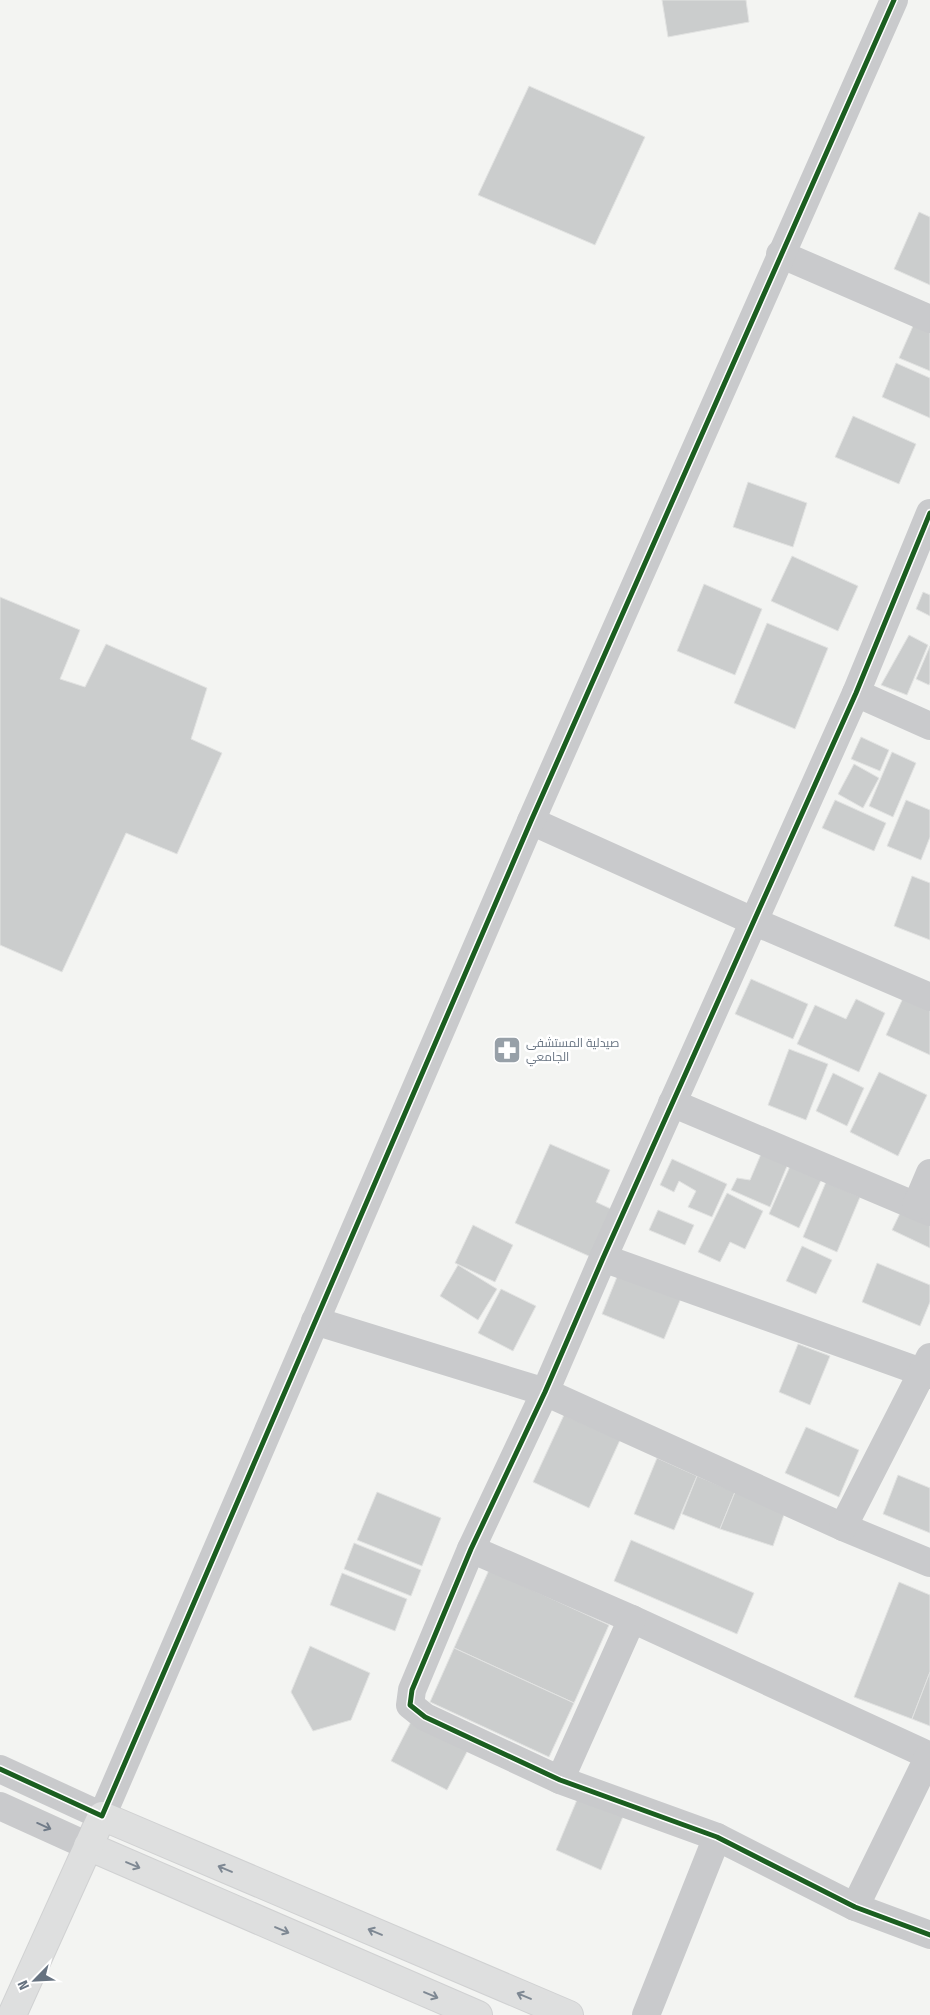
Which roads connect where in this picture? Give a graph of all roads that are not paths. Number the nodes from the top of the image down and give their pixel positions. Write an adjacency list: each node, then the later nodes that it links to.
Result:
1 (894, 0): 2 (street)
2 (780, 254): 3 (street); 7 (street)
3 (930, 319)
4 (930, 514): 5 (street)
5 (856, 693): 6 (street); 8 (street)
6 (930, 726)
7 (531, 821): 8 (street); 14 (street)
8 (753, 921): 9 (street); 10 (street)
9 (930, 997)
10 (672, 1103): 12 (street); 13 (street)
11 (930, 1173): 12 (street)
12 (923, 1209)
13 (603, 1258): 15 (street); 16 (street)
14 (315, 1321): 16 (street); 25 (street)
15 (928, 1368): 17 (street)
16 (545, 1392): 17 (street); 18 (street)
17 (843, 1527): 19 (street)
18 (471, 1549): 20 (street); 23 (street)
19 (930, 1563)
20 (632, 1619): 21 (street); 23 (street)
21 (930, 1756): 28 (street)
22 (0, 1769): 25 (street)
23 (560, 1780): 26 (street)
24 (0, 1806): 27 (street, one-way to 27)
25 (102, 1816): 27 (main road); 32 (main road, one-way to 25)
26 (717, 1836): 28 (street); 33 (street)
27 (88, 1846): 30 (main road); 31 (main road, one-way to 31)
28 (855, 1907): 29 (street)
29 (930, 1935)
30 (12, 2015)
31 (478, 2015)
32 (569, 2015)
33 (646, 2015)

